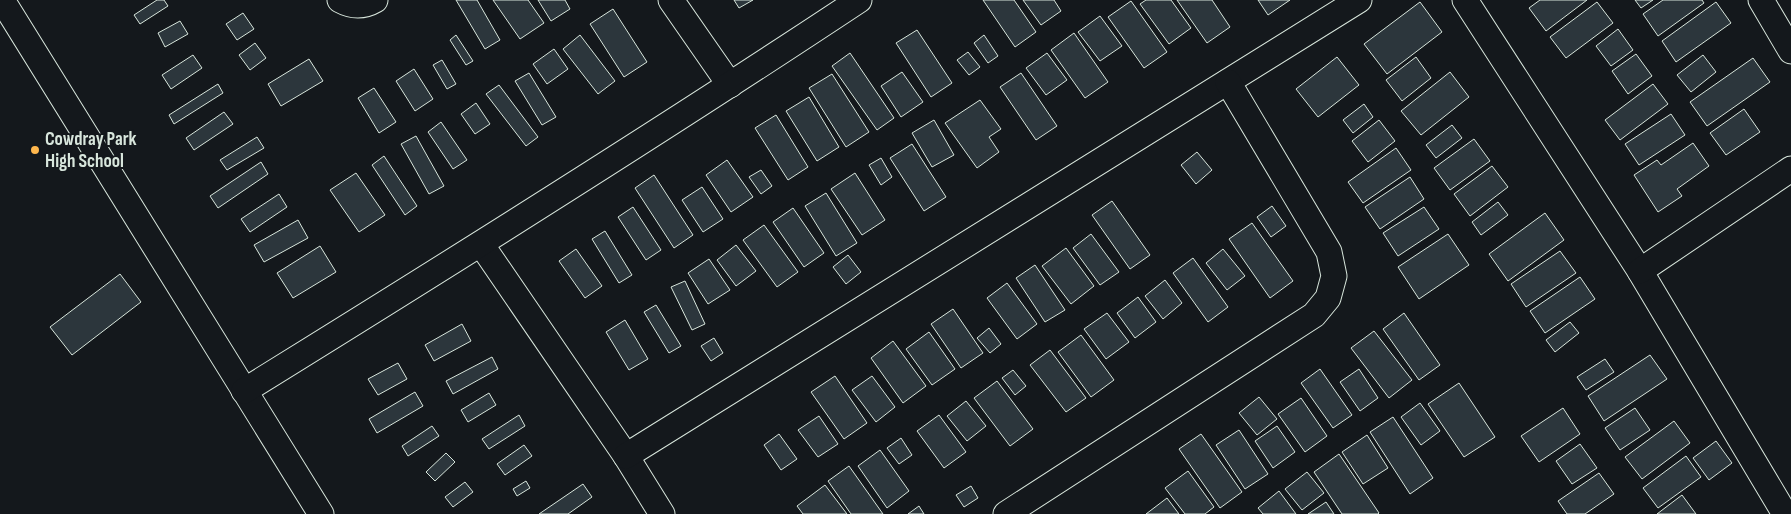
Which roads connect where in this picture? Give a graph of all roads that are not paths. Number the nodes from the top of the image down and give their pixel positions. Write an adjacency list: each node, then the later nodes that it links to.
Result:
1 (2, 0): 15 (street)
2 (340, 0): 3 (street)
3 (374, 0)
4 (671, 0): 11 (street)
5 (859, 0): 11 (street)
6 (1359, 0): 10 (street)
7 (1465, 0): 14 (street)
8 (1765, 2): 9 (street)
9 (1791, 51)
10 (1228, 82): 16 (street); 19 (street)
11 (730, 85): 13 (street)
12 (1791, 169): 14 (street)
13 (481, 244): 15 (street); 16 (street)
14 (1640, 271): 20 (street)
15 (244, 391): 17 (street)
16 (626, 456): 18 (street)
17 (321, 514)
18 (662, 514)
19 (1006, 514)
20 (1785, 514)

